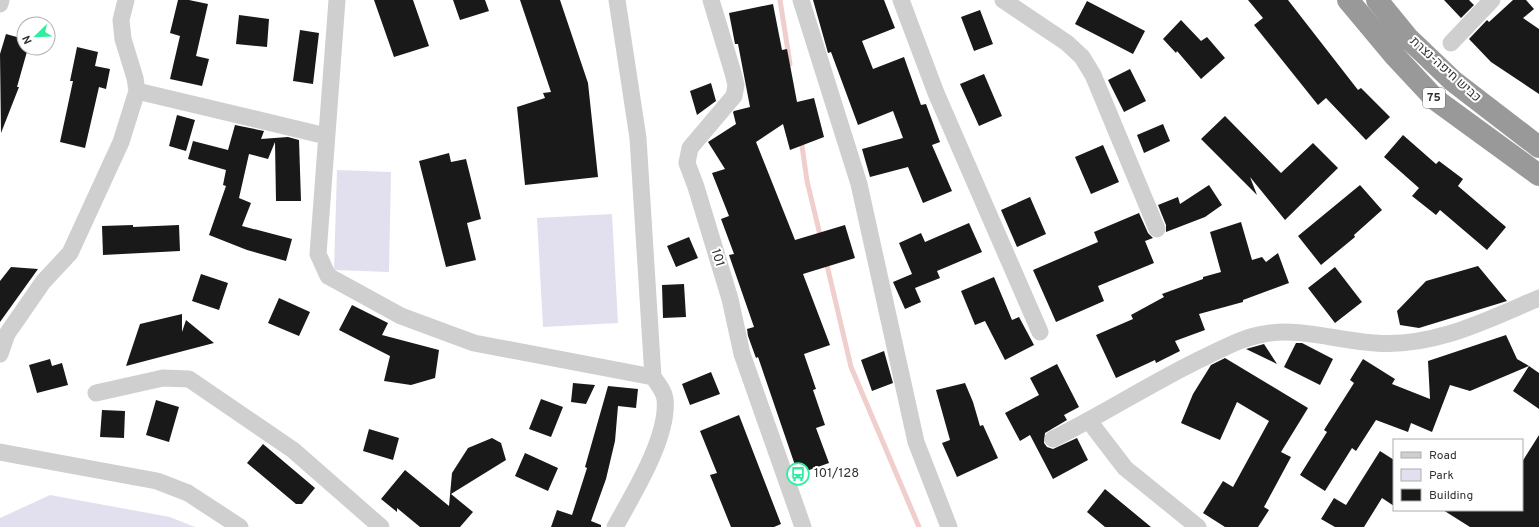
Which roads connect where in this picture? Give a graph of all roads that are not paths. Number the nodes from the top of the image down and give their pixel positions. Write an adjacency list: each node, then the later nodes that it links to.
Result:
1 (1, 0): 12 (street)
2 (126, 0): 14 (street)
3 (337, 0): 15 (street)
4 (617, 0): 22 (street)
5 (710, 0): 30 (street, 101)
6 (801, 0): 31 (street)
7 (901, 0): 20 (street)
8 (1003, 0): 18 (street)
9 (1348, 0): 17 (highway, כביש חיפה-נצרת / 75)
10 (1377, 0): 16 (highway, כביש חיפה-נצרת / 75)
11 (1492, 0): 13 (street)
12 (0, 4)
13 (1451, 43)
14 (137, 91): 15 (street); 21 (street)
15 (326, 136): 22 (street)
16 (1539, 147)
17 (1539, 175)
18 (1158, 229)
19 (1539, 298): 24 (street)
20 (1040, 332)
21 (0, 354)
22 (653, 377): 29 (street)
23 (96, 393): 28 (street)
24 (1089, 421): 25 (street); 32 (street)
25 (1053, 439)
26 (0, 452): 27 (street)
27 (240, 527)
28 (381, 527)
29 (616, 527)
30 (803, 527)
31 (949, 527)
32 (1198, 527)

